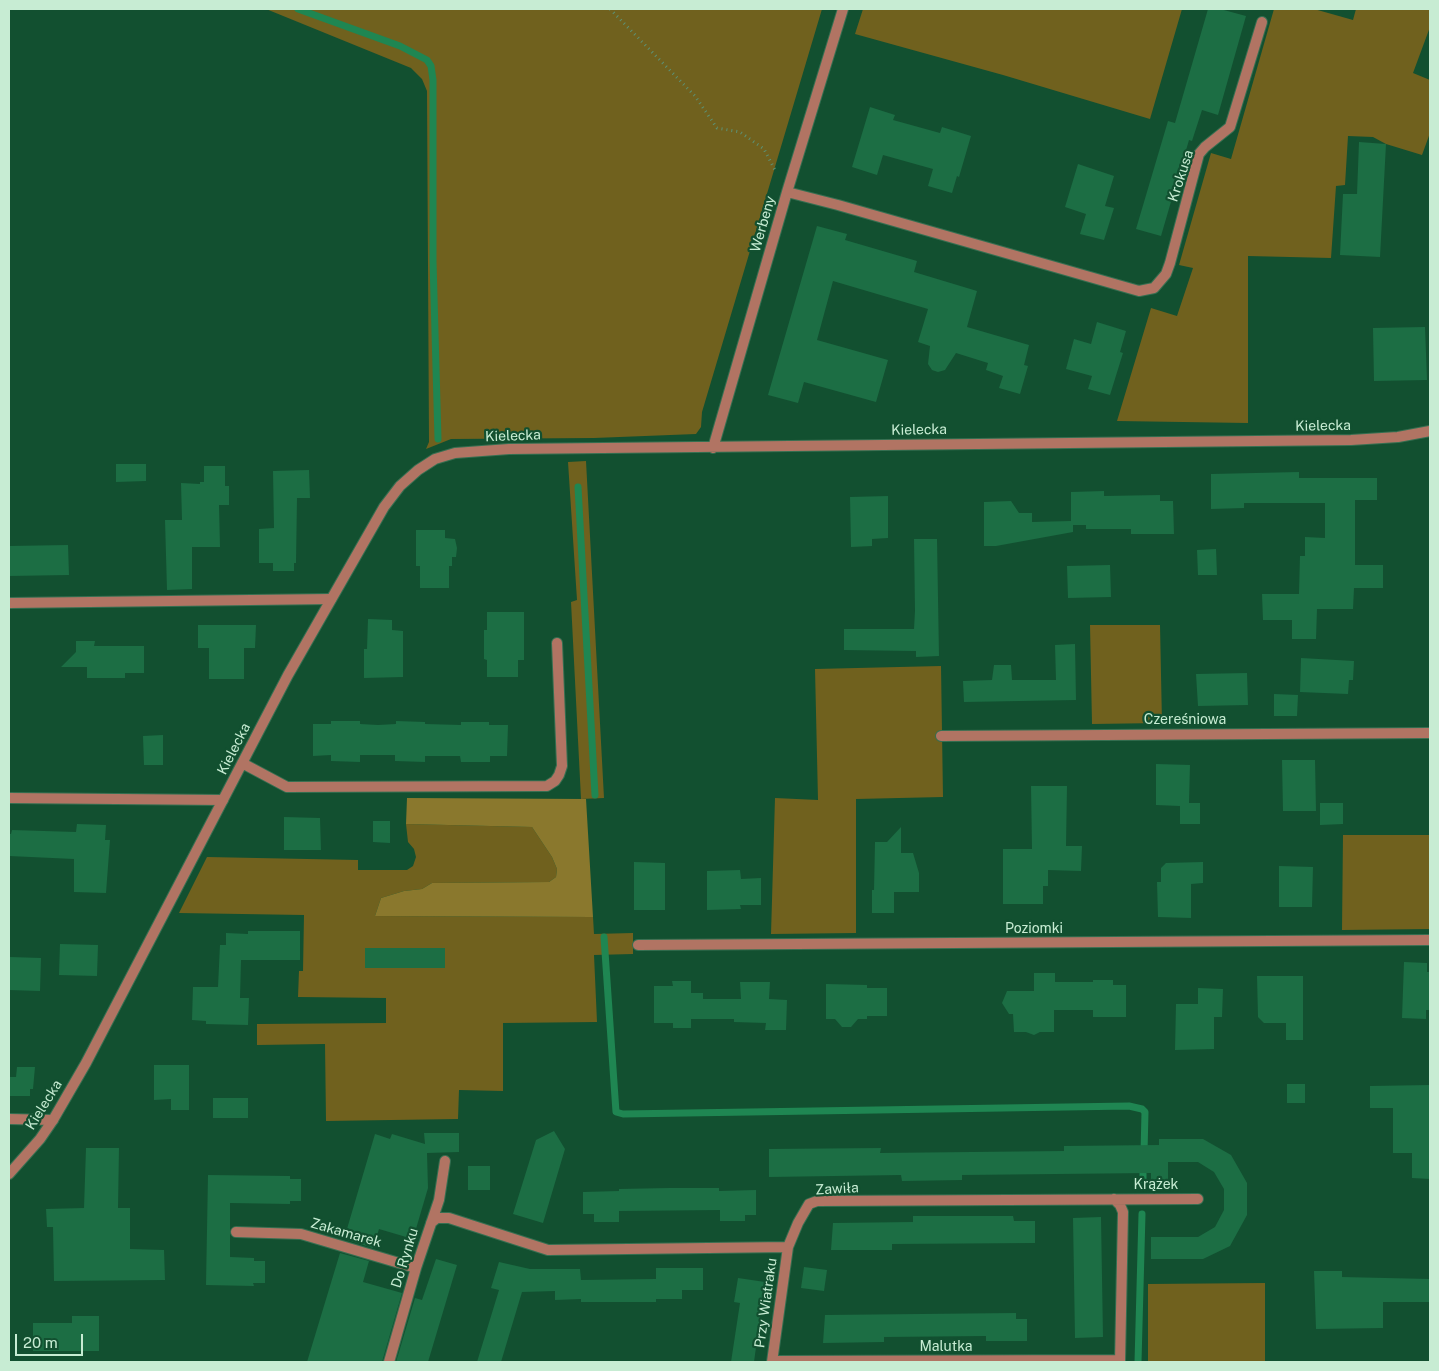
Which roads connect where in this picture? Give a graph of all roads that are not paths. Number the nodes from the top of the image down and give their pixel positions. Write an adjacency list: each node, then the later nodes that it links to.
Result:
1 (843, 9): 3 (street, Werbeny)
2 (1262, 22): 3 (street, Krokusa)
3 (787, 192): 5 (street, Werbeny)
4 (1430, 431): 5 (street, Kielecka)
5 (712, 448): 6 (street, Kielecka)
6 (331, 599): 7 (street); 11 (street, Kielecka)
7 (9, 603)
8 (557, 643): 11 (street)
9 (1430, 733): 10 (street, Czereśniowa)
10 (941, 736)
11 (242, 763): 13 (street, Kielecka)
12 (9, 798): 13 (street)
13 (223, 800): 17 (street, Kielecka)
14 (1430, 940): 15 (street, Poziomki)
15 (638, 945)
16 (9, 1119): 17 (street)
17 (53, 1120): 19 (street, Kielecka)
18 (445, 1161): 22 (street, Do Rynku)
19 (9, 1174)
20 (1114, 1199): 21 (street, Krążek); 24 (street, Zawiła); 26 (street)
21 (1198, 1199)
22 (431, 1223): 24 (street); 25 (street, Do Rynku)
23 (236, 1232): 25 (street, Zakamarek)
24 (788, 1248): 28 (street, Przy Wiatraku)
25 (416, 1268): 27 (street, Do Rynku)
26 (1120, 1361): 28 (street, Malutka)
27 (388, 1362)
28 (773, 1362)

